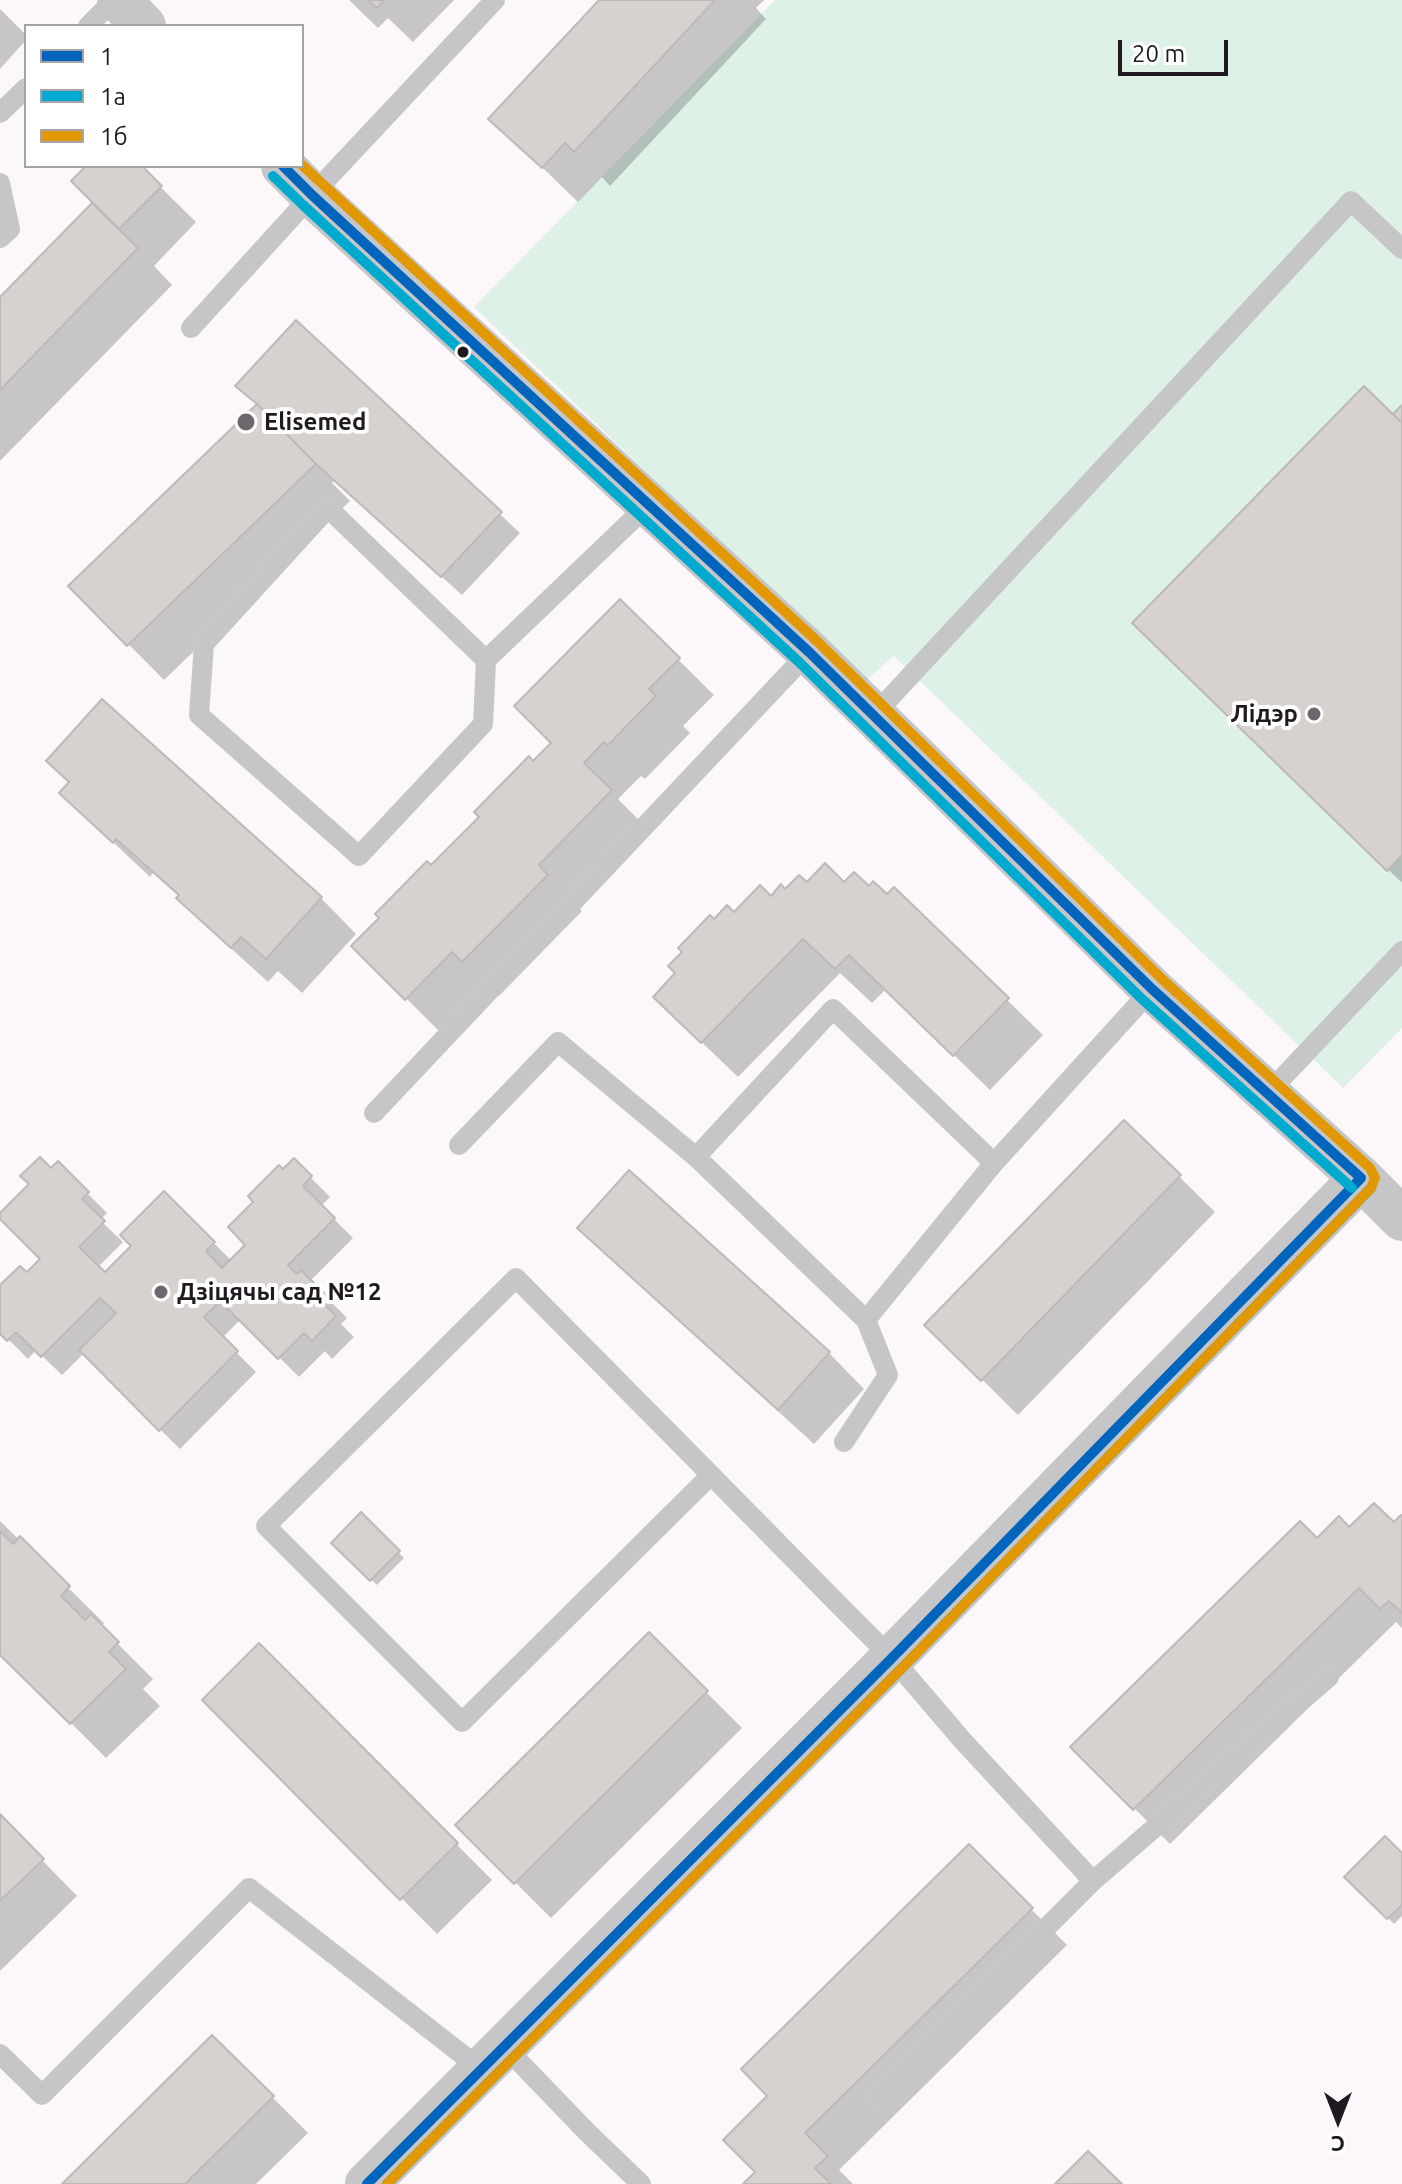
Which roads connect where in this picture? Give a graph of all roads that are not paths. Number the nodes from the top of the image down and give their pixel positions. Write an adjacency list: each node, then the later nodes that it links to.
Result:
1 (116, 0): 3 (lane); 4 (street)
2 (495, 0): 7 (lane)
3 (90, 24)
4 (142, 24)
5 (24, 90): 6 (lane)
6 (0, 113)
7 (298, 180): 11 (lane); 12 (street)
8 (0, 183): 9 (lane)
9 (0, 238)
10 (1402, 249): 15 (lane)
11 (191, 328)
12 (649, 504): 13 (street); 14 (lane)
13 (809, 652): 15 (street); 19 (lane)
14 (486, 660): 14 (lane)
15 (874, 715): 17 (street)
16 (1402, 951): 18 (lane)
17 (1152, 989): 18 (street); 22 (lane)
18 (1268, 1093): 23 (street)
19 (374, 1113)
20 (459, 1145): 21 (lane)
21 (696, 1157): 22 (lane); 25 (lane)
22 (994, 1163): 25 (lane)
23 (1361, 1178): 24 (street); 28 (street)
24 (1402, 1219)
25 (866, 1320): 26 (lane)
26 (844, 1442)
27 (711, 1475): 27 (lane); 28 (lane)
28 (892, 1658): 30 (lane); 32 (street)
29 (1329, 1677): 30 (lane)
30 (1093, 1881): 33 (lane)
31 (0, 2054): 32 (lane)
32 (493, 2058): 34 (street); 35 (lane)
33 (878, 2096)
34 (367, 2184)
35 (641, 2184)

